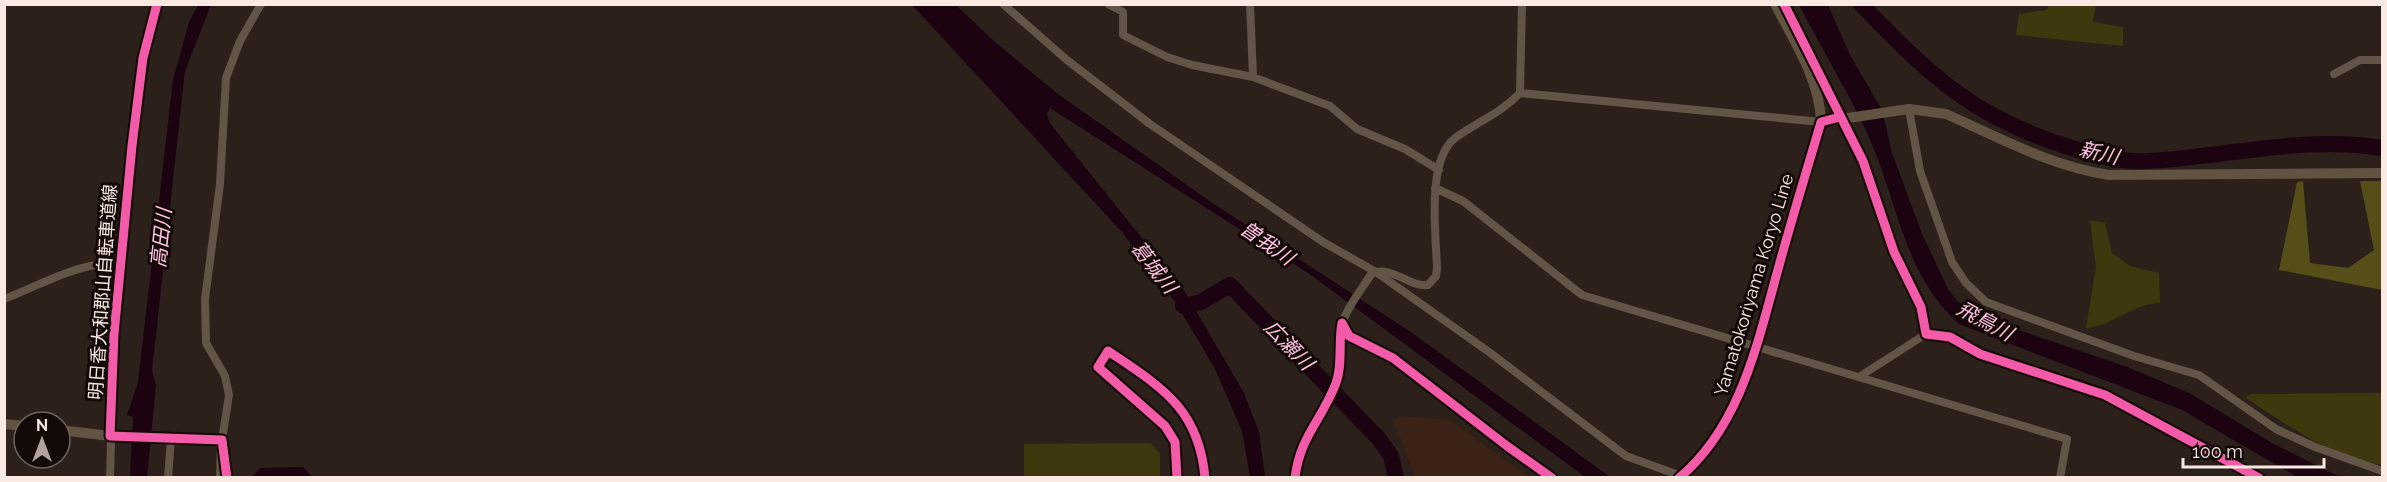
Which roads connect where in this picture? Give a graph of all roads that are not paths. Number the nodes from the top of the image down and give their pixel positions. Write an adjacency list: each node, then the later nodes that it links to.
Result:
1 (157, 4): 20 (street, 明日香大和郡山自転車道線)
2 (261, 4): 27 (street)
3 (1003, 4): 17 (street)
4 (1108, 4): 10 (street)
5 (1250, 4): 10 (street)
6 (1522, 4): 11 (street)
7 (1775, 4): 13 (street, Yamatokoriyama Koryo Line)
8 (2382, 60): 9 (street)
9 (2334, 74)
10 (1253, 77): 14 (street)
11 (1520, 93): 13 (street); 14 (street)
12 (1909, 108): 13 (street); 15 (street); 28 (street)
13 (1821, 122): 22 (street, Yamatokoriyama Koryo Line)
14 (1438, 170): 16 (street)
15 (2382, 173)
16 (1435, 188): 17 (street); 22 (street)
17 (1374, 272): 19 (street); 34 (street)
18 (4, 299): 20 (street)
19 (1342, 323): 32 (street); 33 (street)
20 (114, 334): 25 (street, 明日香大和郡山自転車道線)
21 (1926, 334): 23 (street)
22 (1756, 346): 23 (street); 34 (street, Yamatokoriyama Koryo Line)
23 (1859, 376): 35 (street)
24 (72, 431): 25 (street)
25 (113, 436): 26 (street); 29 (street, 明日香大和郡山自転車道線)
26 (167, 438): 27 (street); 30 (street)
27 (222, 440): 31 (street)
28 (2382, 471)
29 (110, 477)
30 (168, 477)
31 (221, 477)
32 (1295, 477)
33 (1552, 477)
34 (1682, 477)
35 (2060, 477)

